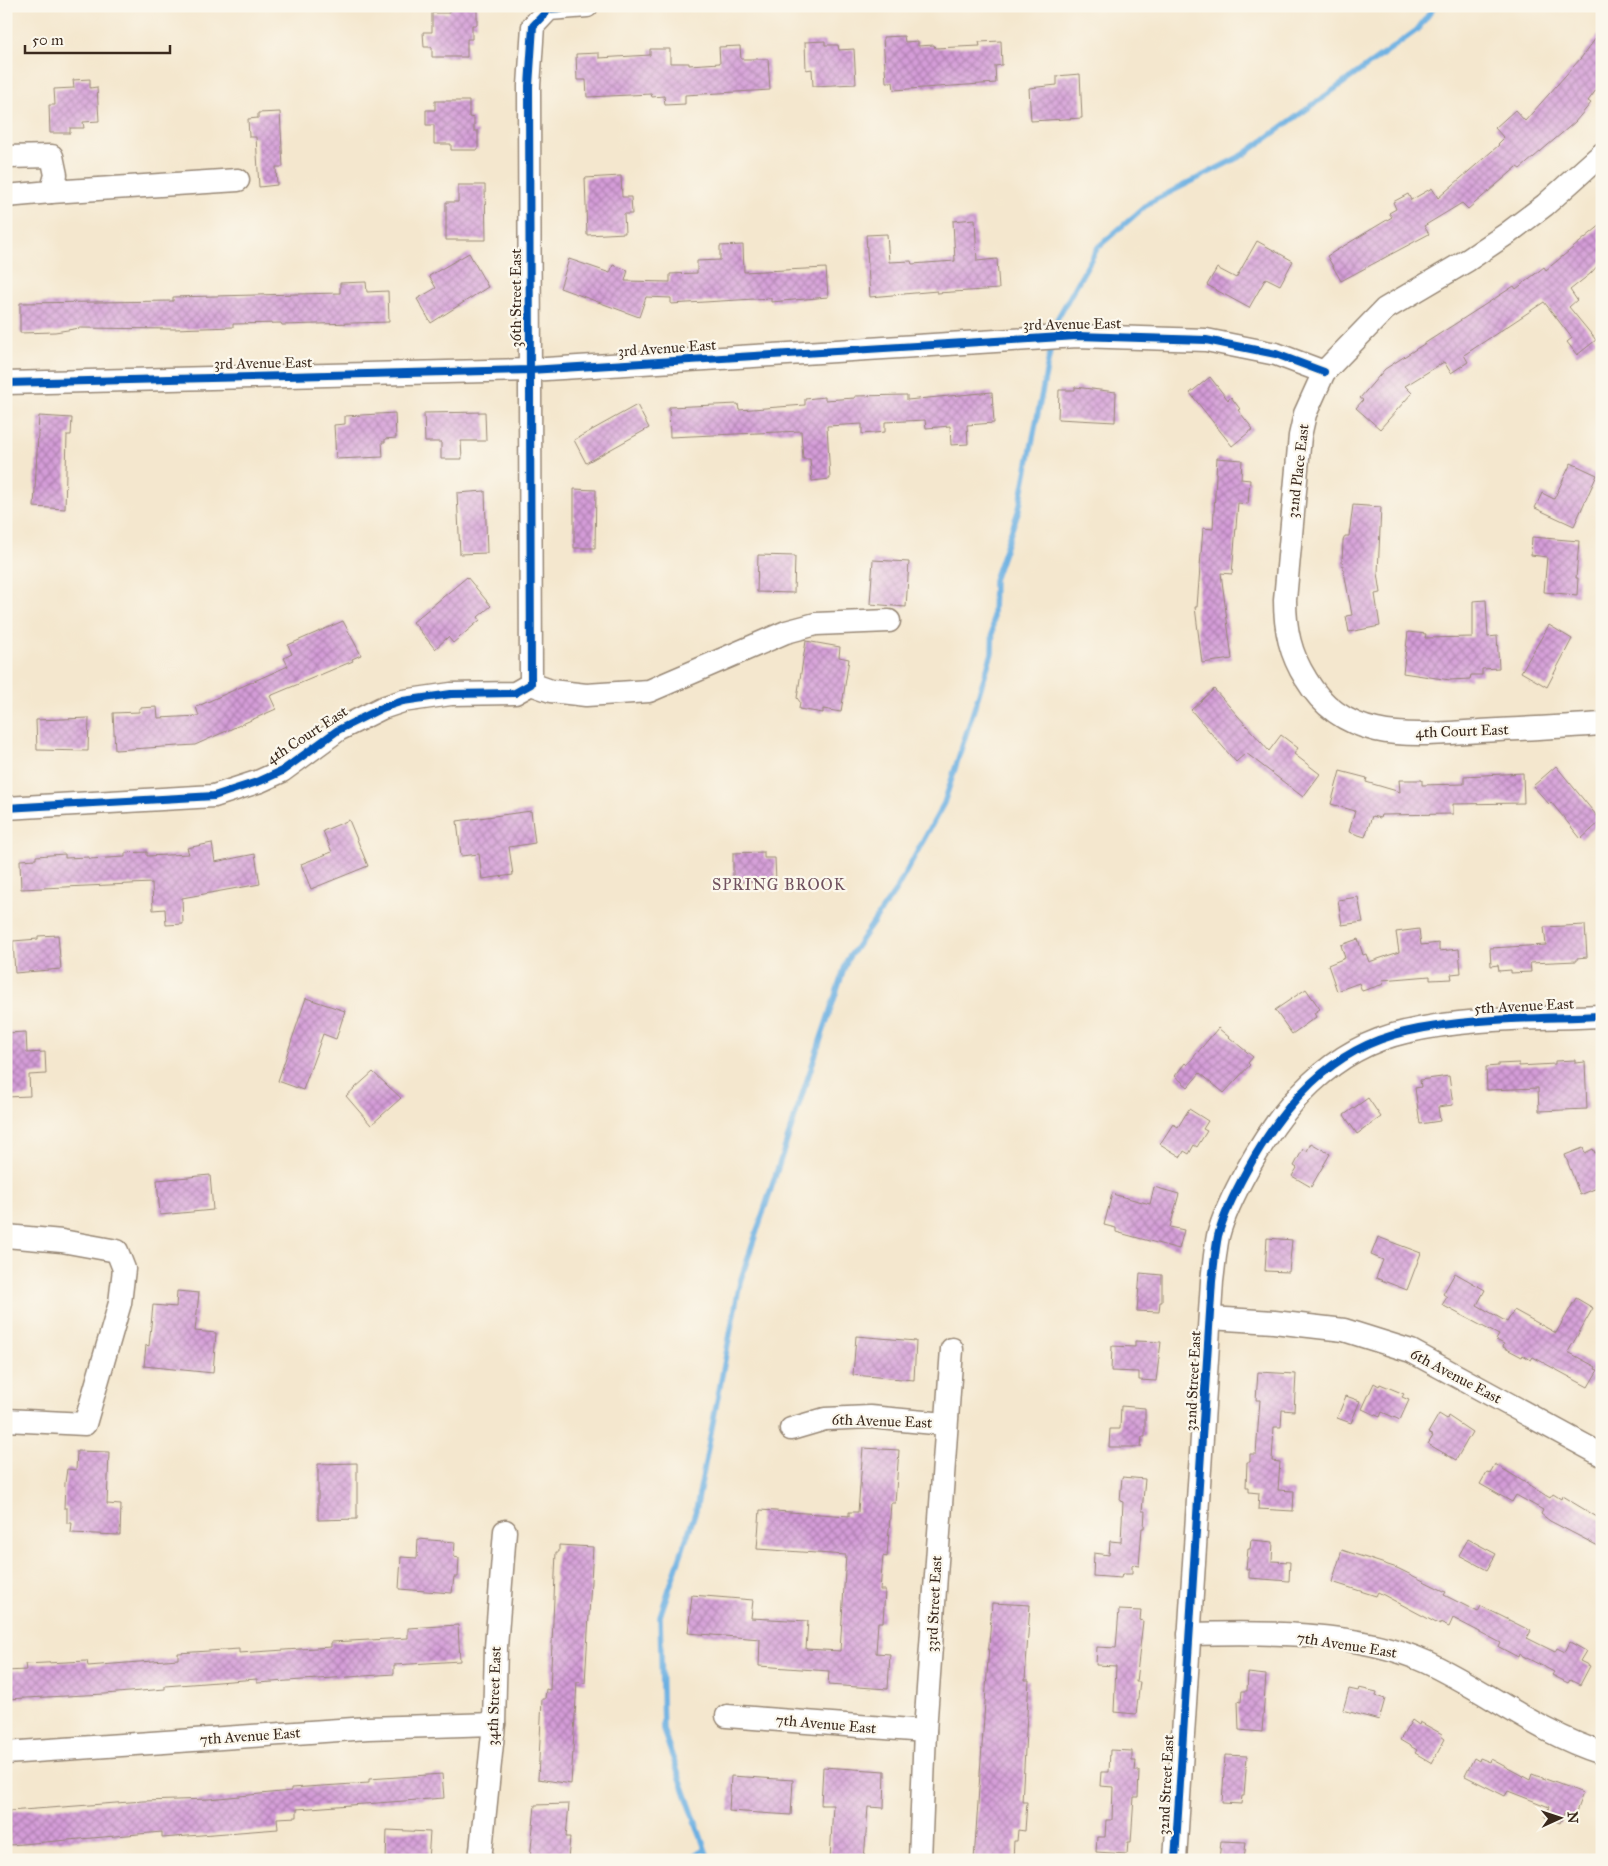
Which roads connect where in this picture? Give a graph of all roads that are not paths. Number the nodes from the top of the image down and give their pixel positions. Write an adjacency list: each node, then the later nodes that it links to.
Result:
1 (587, 6): 7 (street, 36th Street East)
2 (1602, 154): 8 (street, 32nd Place East)
3 (6, 157): 5 (street)
4 (238, 180): 5 (street)
5 (51, 192): 6 (street)
6 (6, 196)
7 (530, 370): 8 (street, 3rd Avenue East); 9 (street, 3rd Avenue East); 11 (street, 36th Street East)
8 (1324, 372): 12 (street, 32nd Place East)
9 (6, 383)
10 (889, 621): 11 (street)
11 (531, 684): 14 (street, 4th Court East)
12 (1328, 708): 13 (street, 4th Court East)
13 (1602, 724)
14 (6, 808)
15 (1602, 1016): 16 (street, 5th Avenue East)
16 (1448, 1025): 18 (street, 32nd Street East)
17 (6, 1236): 20 (street)
18 (1210, 1318): 23 (street, 6th Avenue East); 25 (street, 32nd Street East)
19 (952, 1349): 21 (street, 33rd Street East)
20 (6, 1420)
21 (945, 1424): 22 (street, 6th Avenue East); 28 (street, 33rd Street East)
22 (791, 1429)
23 (1602, 1455)
24 (505, 1531): 27 (street, 34th Street East)
25 (1189, 1634): 29 (street, 7th Avenue East); 33 (street, 32nd Street East)
26 (727, 1716): 28 (street, 7th Avenue East)
27 (494, 1724): 30 (street, 7th Avenue East); 31 (street, 34th Street East)
28 (925, 1731): 32 (street, 33rd Street East)
29 (1602, 1752)
30 (6, 1753)
31 (480, 1860)
32 (920, 1860)
33 (1175, 1860)

